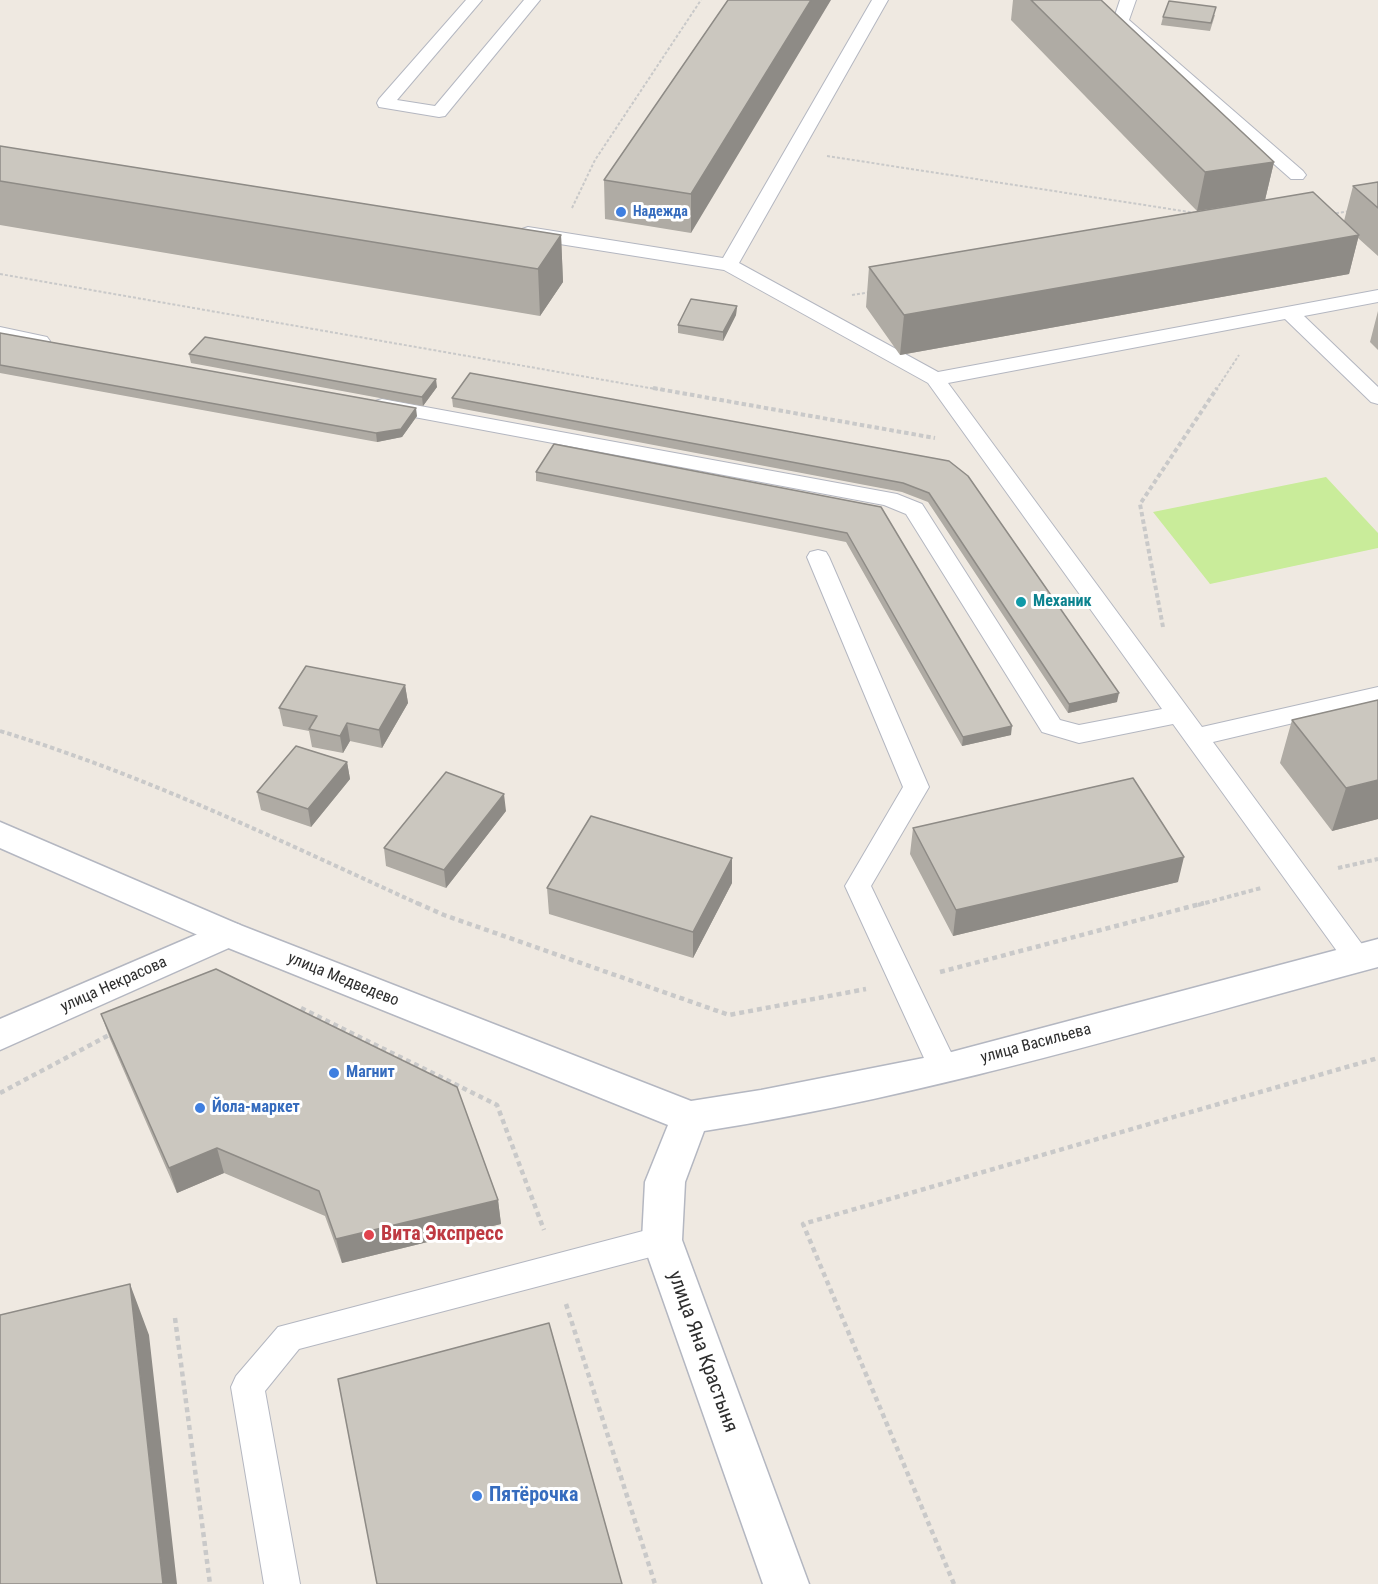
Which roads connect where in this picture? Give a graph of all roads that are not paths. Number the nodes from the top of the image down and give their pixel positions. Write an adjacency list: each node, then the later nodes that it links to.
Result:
1 (474, 0): 2 (lane)
2 (532, 0)
3 (880, 0): 7 (lane)
4 (1128, 0): 5 (lane)
5 (1297, 176)
6 (512, 230): 7 (lane)
7 (729, 265): 12 (lane)
8 (1378, 296): 9 (lane)
9 (1290, 313): 12 (lane); 13 (lane)
10 (0, 333): 11 (lane)
11 (58, 344)
12 (935, 380): 17 (lane)
13 (1378, 398)
14 (363, 401): 17 (lane)
15 (818, 557): 23 (lane)
16 (1378, 695): 18 (lane)
17 (1179, 714): 18 (lane)
18 (1196, 737): 21 (lane)
19 (0, 834): 20 (street, улица Медведево)
20 (228, 934): 22 (street, улица Некрасова); 24 (street, улица Медведево)
21 (1368, 956): 23 (street, улица Васильева)
22 (0, 1035)
23 (944, 1069): 24 (street, улица Васильева)
24 (690, 1117): 25 (street, улица Яна Крастыня)
25 (662, 1240): 26 (lane); 27 (street, улица Яна Крастыня)
26 (282, 1584)
27 (786, 1584)

